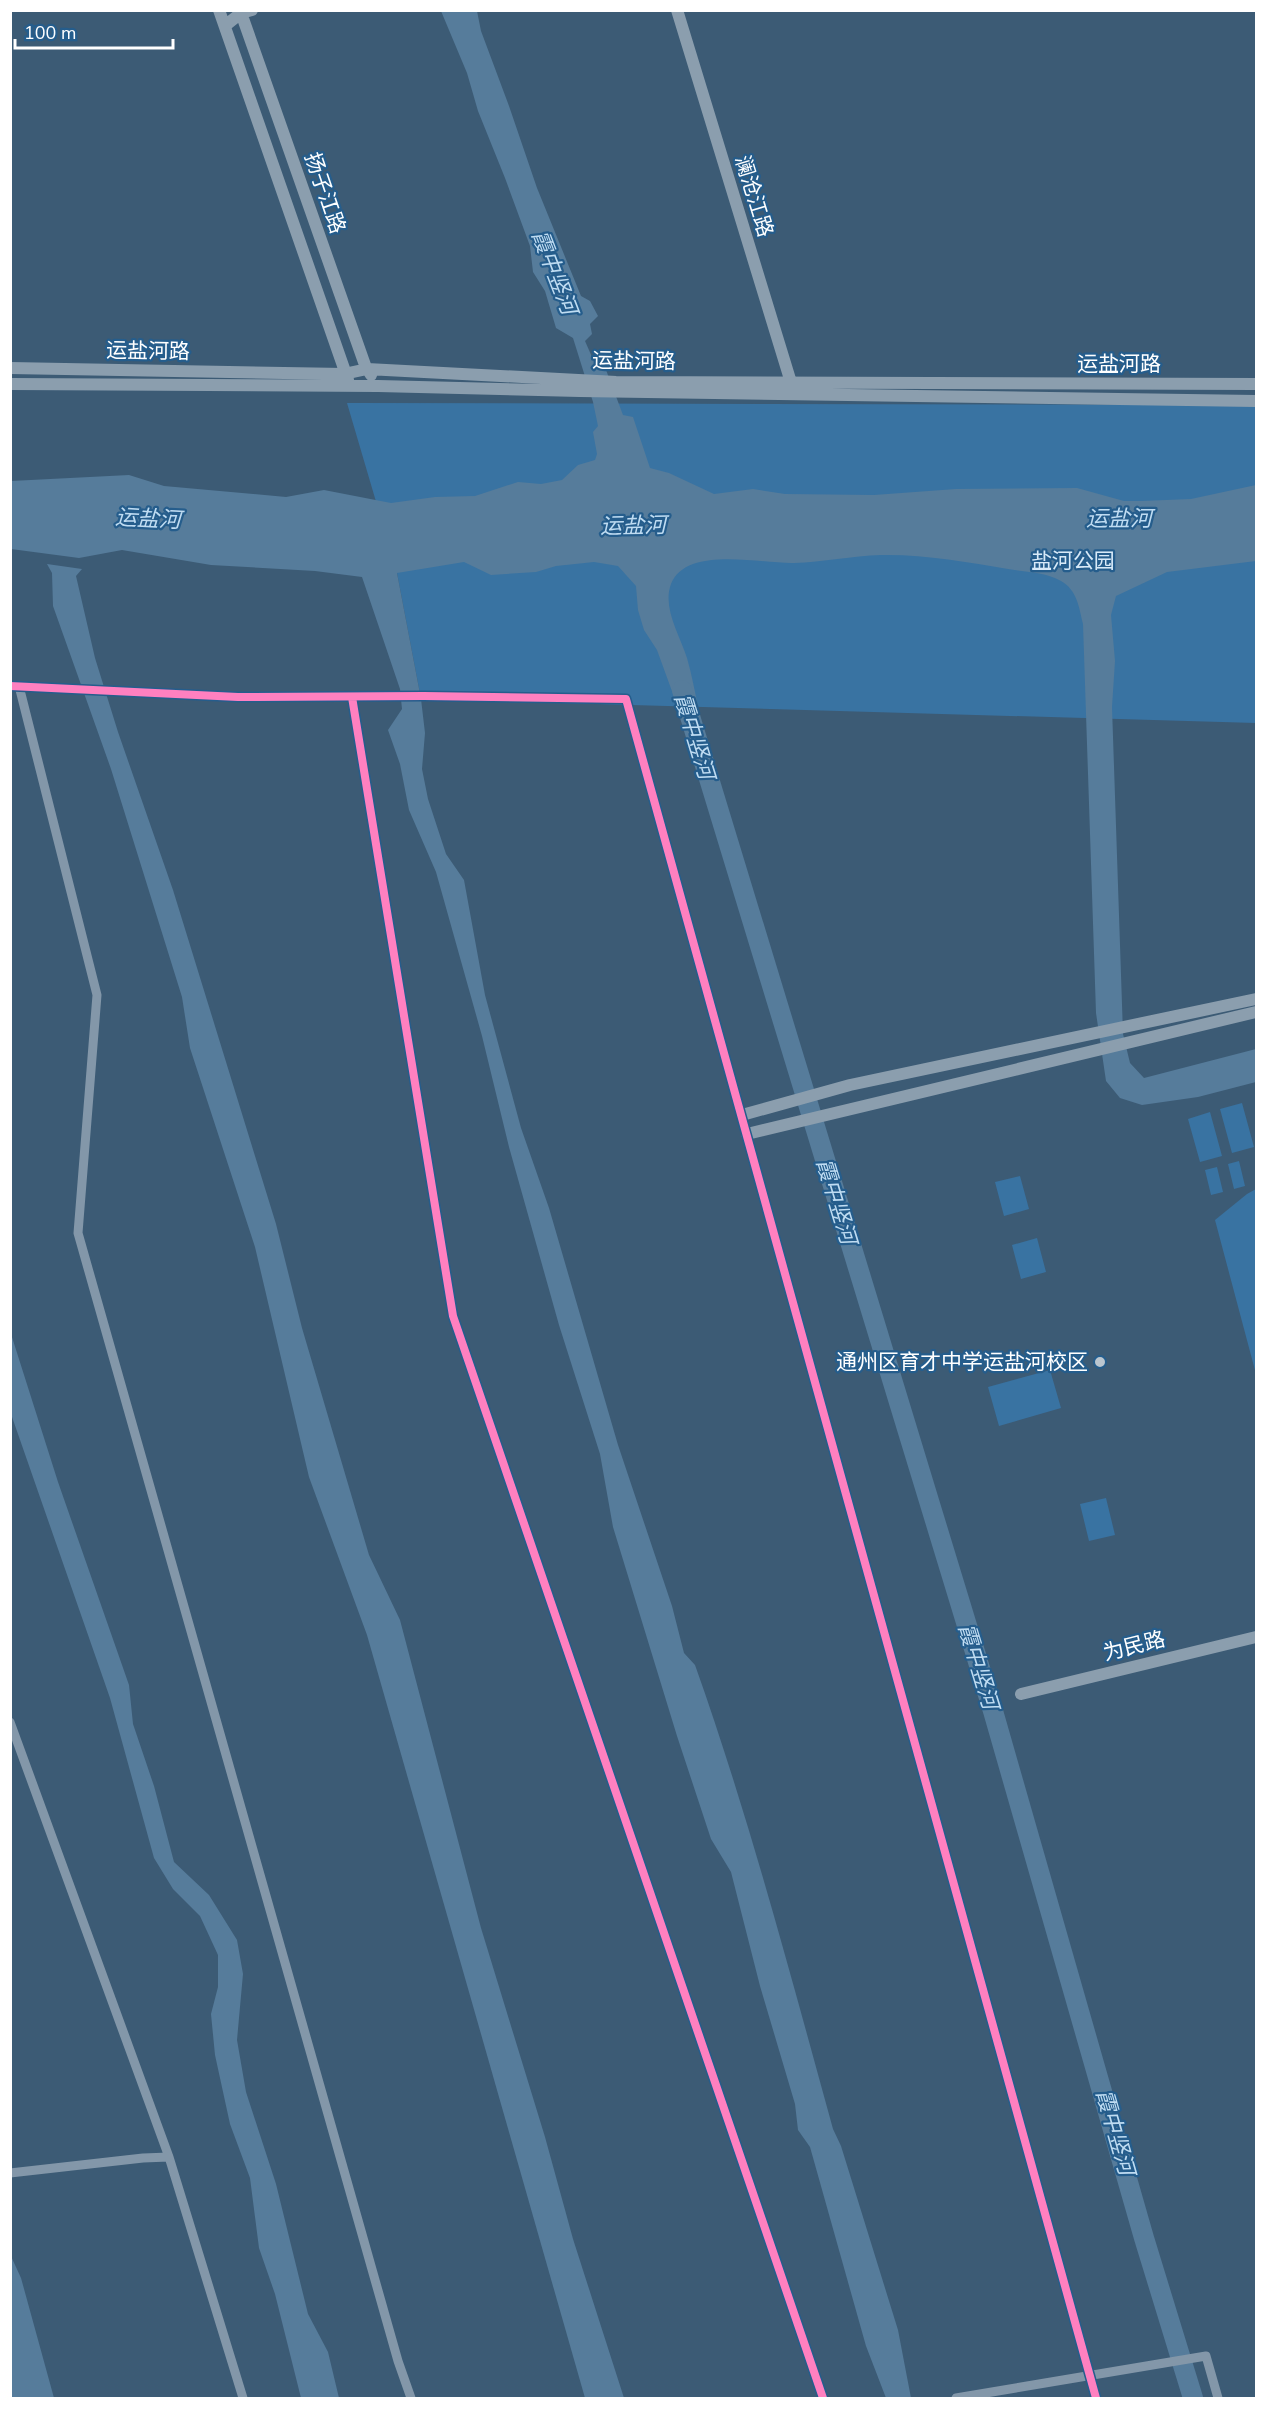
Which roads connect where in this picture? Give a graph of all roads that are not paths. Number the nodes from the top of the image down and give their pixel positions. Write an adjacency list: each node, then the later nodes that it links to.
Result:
1 (219, 10): 4 (main road, 扬子江路)
2 (677, 10): 13 (main road, 澜沧江路)
3 (244, 11): 4 (main road); 6 (main road, 扬子江路)
4 (226, 25): 7 (main road, 扬子江路)
5 (10, 368): 7 (main road, 运盐河路)
6 (367, 369): 7 (main road, 运盐河路); 10 (main road, 运盐河路); 11 (main road, 扬子江路)
7 (344, 374): 12 (main road, 扬子江路)
8 (10, 384): 12 (main road, 运盐河路)
9 (1257, 384): 13 (main road, 运盐河路)
10 (579, 385): 11 (main road, 运盐河路); 13 (main road, 运盐河路)
11 (378, 386): 12 (main road, 运盐河路)
12 (352, 387)
13 (793, 388): 14 (main road, 运盐河路)
14 (1257, 400)
15 (15, 686): 16 (street); 28 (street)
16 (352, 697): 19 (street); 29 (street)
17 (1257, 999): 19 (main road)
18 (1257, 1012): 20 (main road)
19 (742, 1115): 20 (street)
20 (747, 1134): 26 (street)
21 (1257, 1637): 22 (main road, 为民路)
22 (1021, 1694)
23 (10, 1722): 24 (street)
24 (169, 2157): 25 (street); 27 (street)
25 (10, 2174)
26 (1091, 2377): 30 (street); 31 (street); 32 (street)
27 (243, 2398)
28 (411, 2398)
29 (823, 2398)
30 (956, 2398)
31 (1096, 2398)
32 (1218, 2398)

